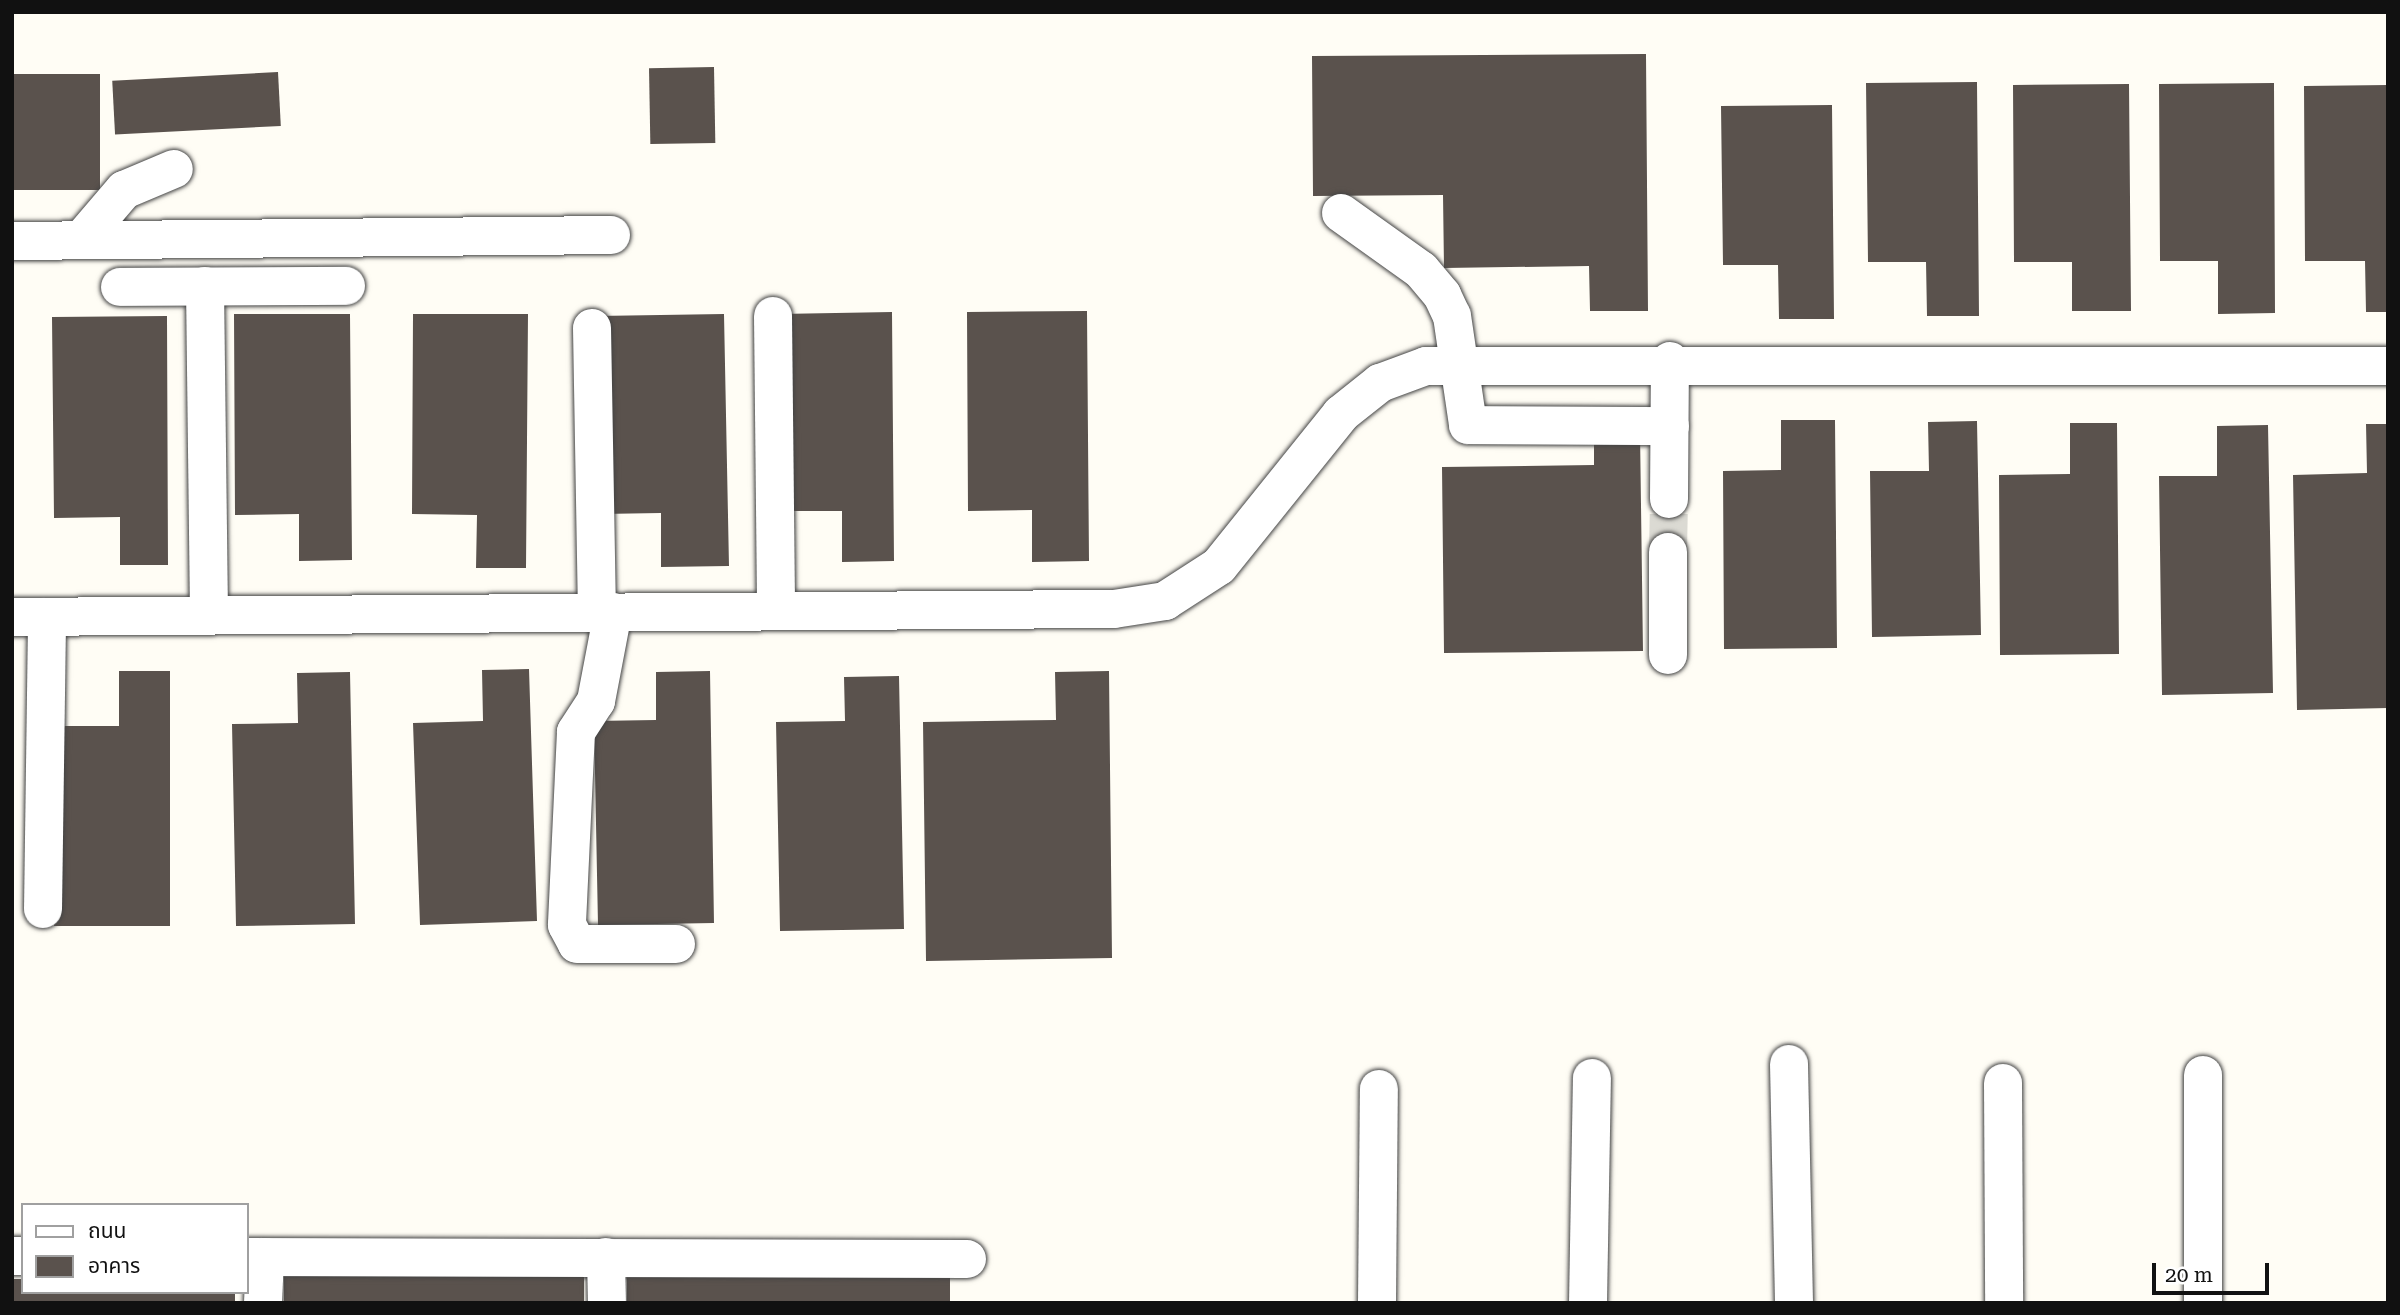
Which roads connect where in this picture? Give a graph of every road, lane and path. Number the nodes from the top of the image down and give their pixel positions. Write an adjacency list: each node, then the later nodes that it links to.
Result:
1 (174, 169): 4 (street)
2 (1341, 213): 12 (street)
3 (611, 235): 4 (street)
4 (82, 239): 5 (street)
5 (12, 241)
6 (205, 286): 7 (street); 8 (street); 19 (street)
7 (346, 286)
8 (120, 287)
9 (773, 316): 17 (street)
10 (592, 328): 18 (street)
11 (1670, 361): 12 (street); 13 (street); 14 (street)
12 (1459, 363): 14 (street); 17 (street)
13 (2388, 366)
14 (1670, 426): 15 (street)
15 (1669, 499)
16 (1668, 552): 21 (street)
17 (776, 610): 18 (street)
18 (605, 612): 19 (street); 23 (street)
19 (209, 613): 20 (street)
20 (30, 617): 22 (street)
21 (1668, 655)
22 (43, 909)
23 (676, 944)
24 (1789, 1064): 36 (street)
25 (2203, 1075): 38 (street)
26 (1592, 1079): 35 (street)
27 (2003, 1083): 37 (street)
28 (1379, 1089): 34 (street)
29 (256, 1257): 30 (street); 32 (street)
30 (606, 1257): 31 (street); 33 (street)
31 (967, 1259)
32 (263, 1303)
33 (607, 1303)
34 (1377, 1303)
35 (1588, 1303)
36 (1794, 1303)
37 (2004, 1303)
38 (2203, 1303)

